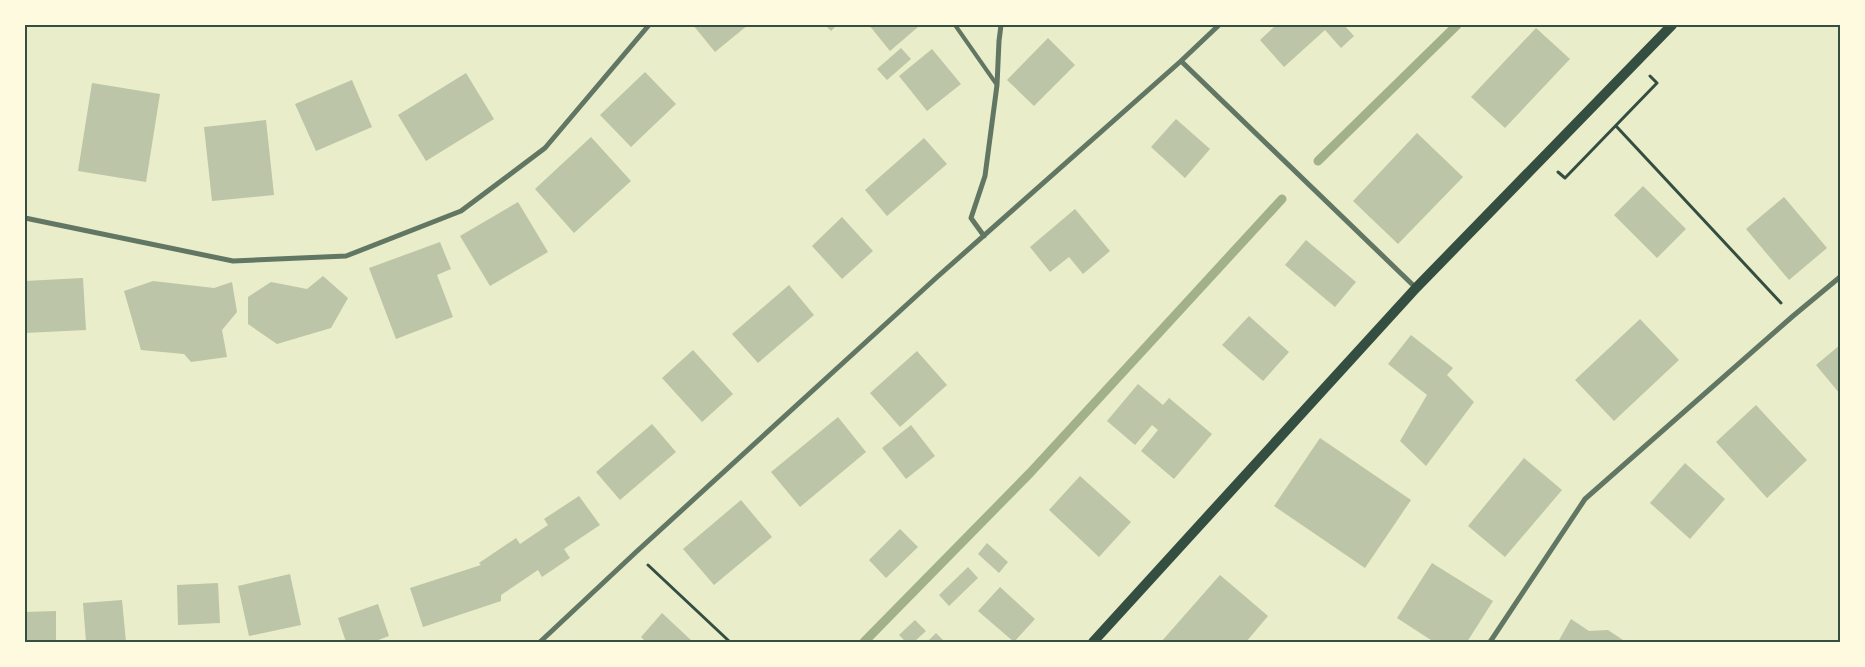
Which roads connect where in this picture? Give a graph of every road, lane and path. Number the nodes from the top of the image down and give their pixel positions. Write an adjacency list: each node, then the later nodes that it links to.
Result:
1 (649, 25): 11 (street)
2 (955, 25): 8 (lane)
3 (1001, 25): 8 (street)
4 (1219, 25): 6 (street)
5 (1672, 25): 14 (main road)
6 (1180, 62): 12 (street); 14 (street)
7 (1657, 83): 9 (path)
8 (997, 85): 12 (street)
9 (1616, 126): 10 (path); 15 (path)
10 (1565, 178)
11 (25, 218)
12 (984, 236): 16 (street)
13 (1840, 277): 20 (street)
14 (1416, 288): 19 (main road)
15 (1782, 304)
16 (635, 553): 17 (street); 18 (path)
17 (540, 642)
18 (730, 642)
19 (1093, 642)
20 (1490, 642)

